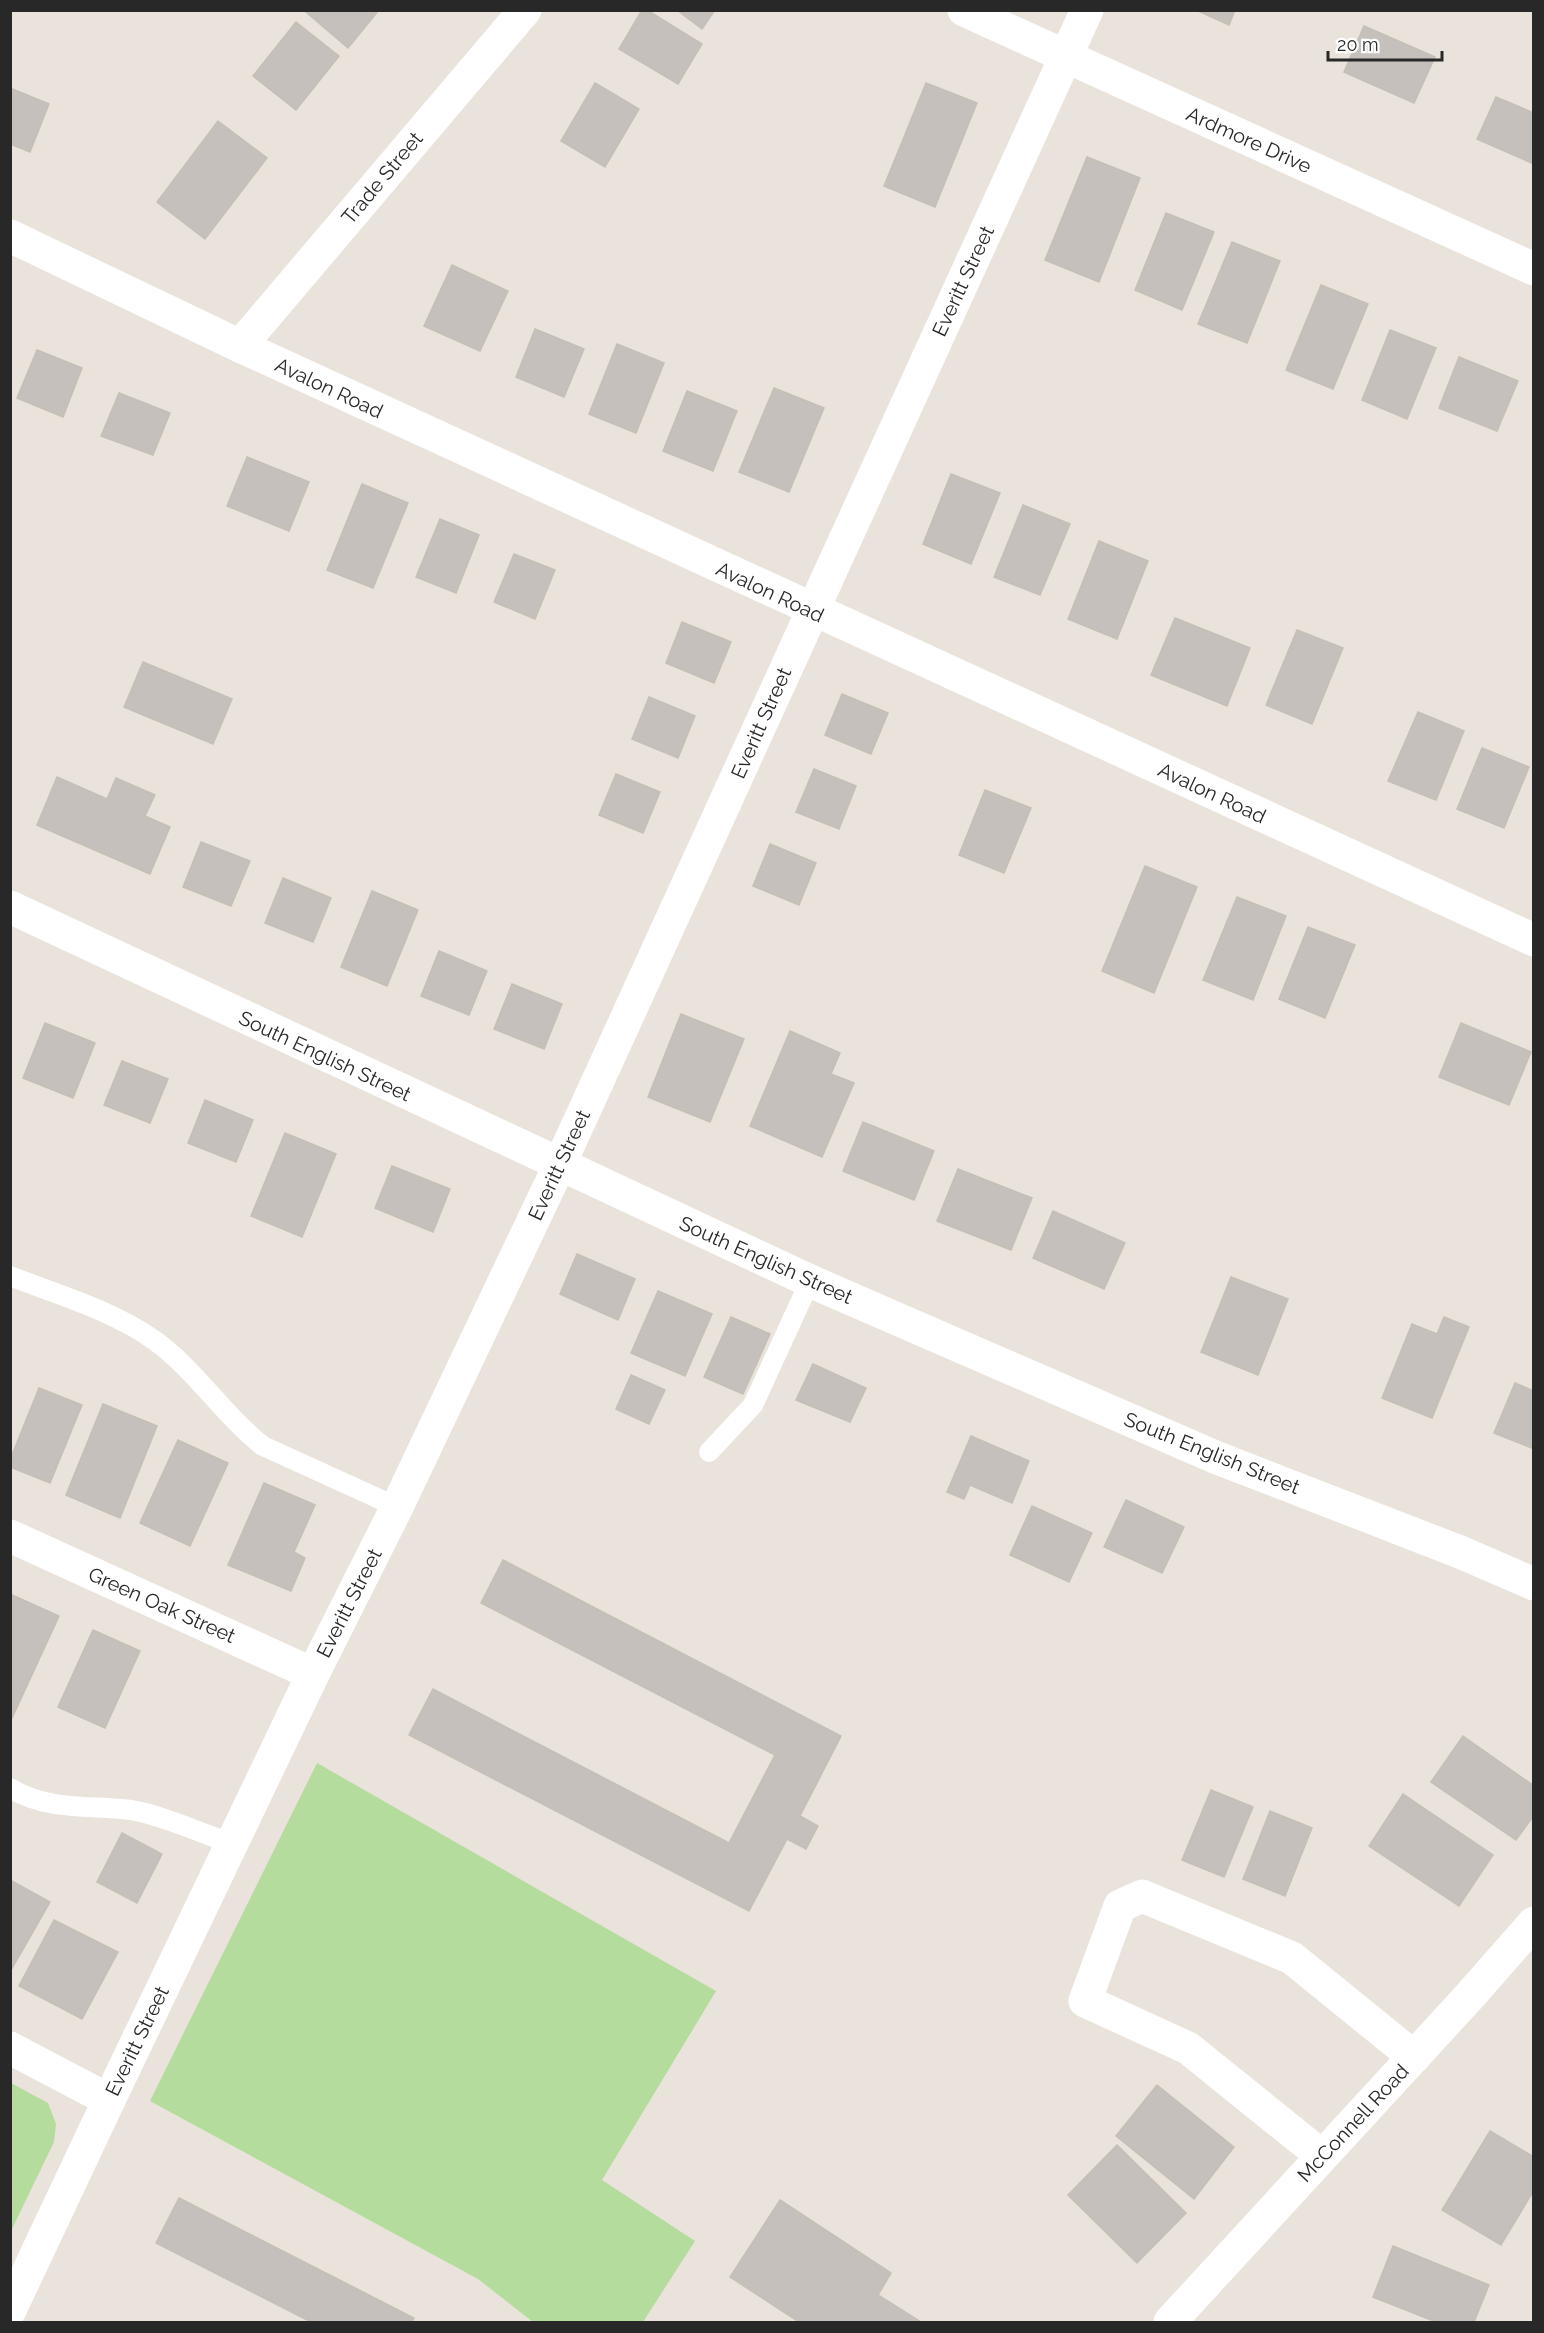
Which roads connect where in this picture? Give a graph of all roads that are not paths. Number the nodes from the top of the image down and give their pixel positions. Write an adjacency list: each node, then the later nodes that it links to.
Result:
1 (525, 10): 7 (street, Trade Street)
2 (964, 10): 4 (street, Ardmore Drive)
3 (1087, 10): 4 (street, Everitt Street)
4 (1065, 56): 6 (street, Ardmore Drive); 8 (street, Everitt Street)
5 (10, 236): 7 (street, Avalon Road)
6 (1533, 269)
7 (240, 346): 8 (street, Avalon Road)
8 (812, 611): 10 (street, Avalon Road); 11 (street, Everitt Street)
9 (10, 907): 11 (street, South English Street)
10 (1533, 940)
11 (559, 1166): 13 (street, South English Street); 15 (street, Everitt Street)
12 (10, 1276): 15 (lane)
13 (810, 1281): 14 (lane); 17 (street, South English Street)
14 (709, 1452)
15 (397, 1507): 18 (street, Everitt Street)
16 (10, 1536): 18 (street, Green Oak Street)
17 (1533, 1584)
18 (314, 1674): 20 (street, Everitt Street)
19 (10, 1788): 20 (lane)
20 (232, 1844): 24 (street, Everitt Street)
21 (1533, 1923): 23 (street, McConnell Road)
22 (10, 2048): 24 (street)
23 (1414, 2057): 25 (street, McConnell Road); 25 (street)
24 (109, 2100): 26 (street, Everitt Street)
25 (1322, 2156): 27 (street, McConnell Road)
26 (10, 2310)
27 (1170, 2322)

